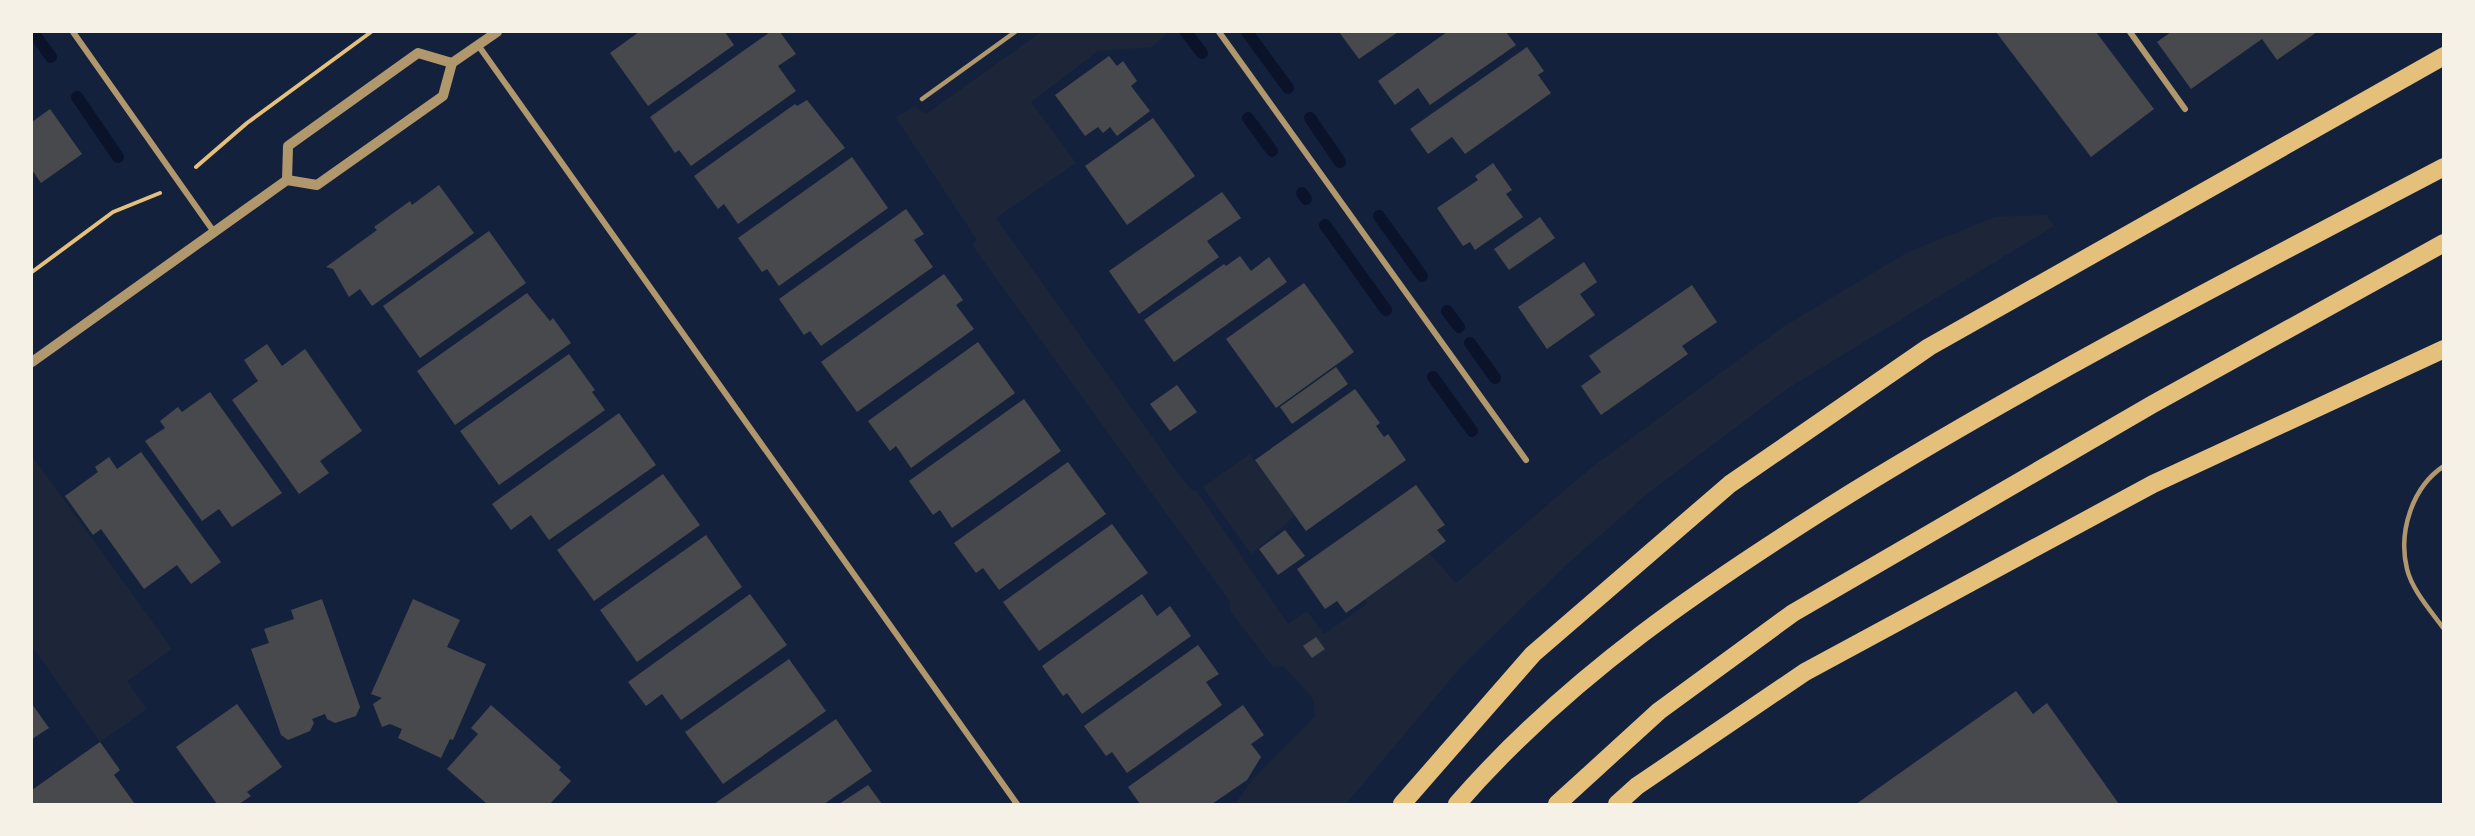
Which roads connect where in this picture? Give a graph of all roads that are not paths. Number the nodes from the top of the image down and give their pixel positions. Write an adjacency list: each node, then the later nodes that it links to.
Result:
1 (73, 32): 13 (street)
2 (497, 32): 6 (street)
3 (1015, 32): 9 (lane)
4 (1219, 32): 17 (street)
5 (2130, 32): 10 (street)
6 (477, 45): 8 (street); 20 (street)
7 (2444, 56): 21 (highway)
8 (452, 63): 12 (street); 12 (street)
9 (922, 99)
10 (2185, 110)
11 (2444, 167): 22 (highway)
12 (287, 180): 13 (street)
13 (214, 232): 16 (street)
14 (2444, 243): 23 (highway)
15 (2444, 349): 24 (highway)
16 (32, 362)
17 (1526, 460)
18 (2444, 466): 19 (lane)
19 (2444, 628)
20 (1017, 804)
21 (1402, 804)
22 (1457, 804)
23 (1557, 804)
24 (1617, 804)

